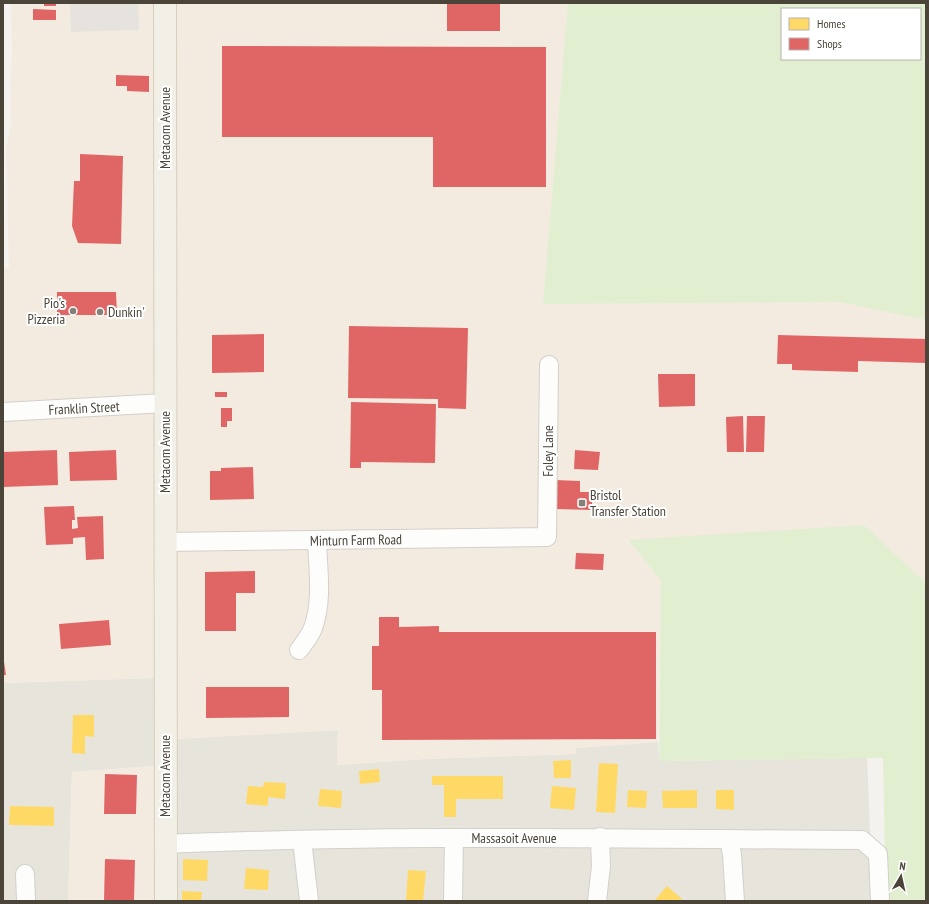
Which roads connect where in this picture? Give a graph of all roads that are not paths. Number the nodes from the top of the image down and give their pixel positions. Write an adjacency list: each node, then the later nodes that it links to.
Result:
1 (165, 3): 3 (main road, Metacom Avenue)
2 (549, 365): 5 (street, Foley Lane)
3 (165, 403): 4 (street, Franklin Street); 7 (main road, Metacom Avenue)
4 (3, 412)
5 (548, 537): 6 (street, Minturn Farm Road)
6 (317, 541): 7 (street, Minturn Farm Road); 8 (street)
7 (165, 542): 13 (main road, Metacom Avenue)
8 (299, 650)
9 (600, 837): 10 (street, Massasoit Avenue); 11 (street, Massasoit Avenue); 19 (street)
10 (454, 838): 12 (street, Massasoit Avenue); 18 (street)
11 (728, 839): 20 (street); 21 (street, Massasoit Avenue)
12 (302, 840): 13 (street, Massasoit Avenue); 17 (street)
13 (166, 844): 16 (main road, Metacom Avenue)
14 (26, 874): 15 (street)
15 (26, 901)
16 (166, 901)
17 (309, 901)
18 (453, 901)
19 (597, 901)
20 (735, 901)
21 (880, 901)

